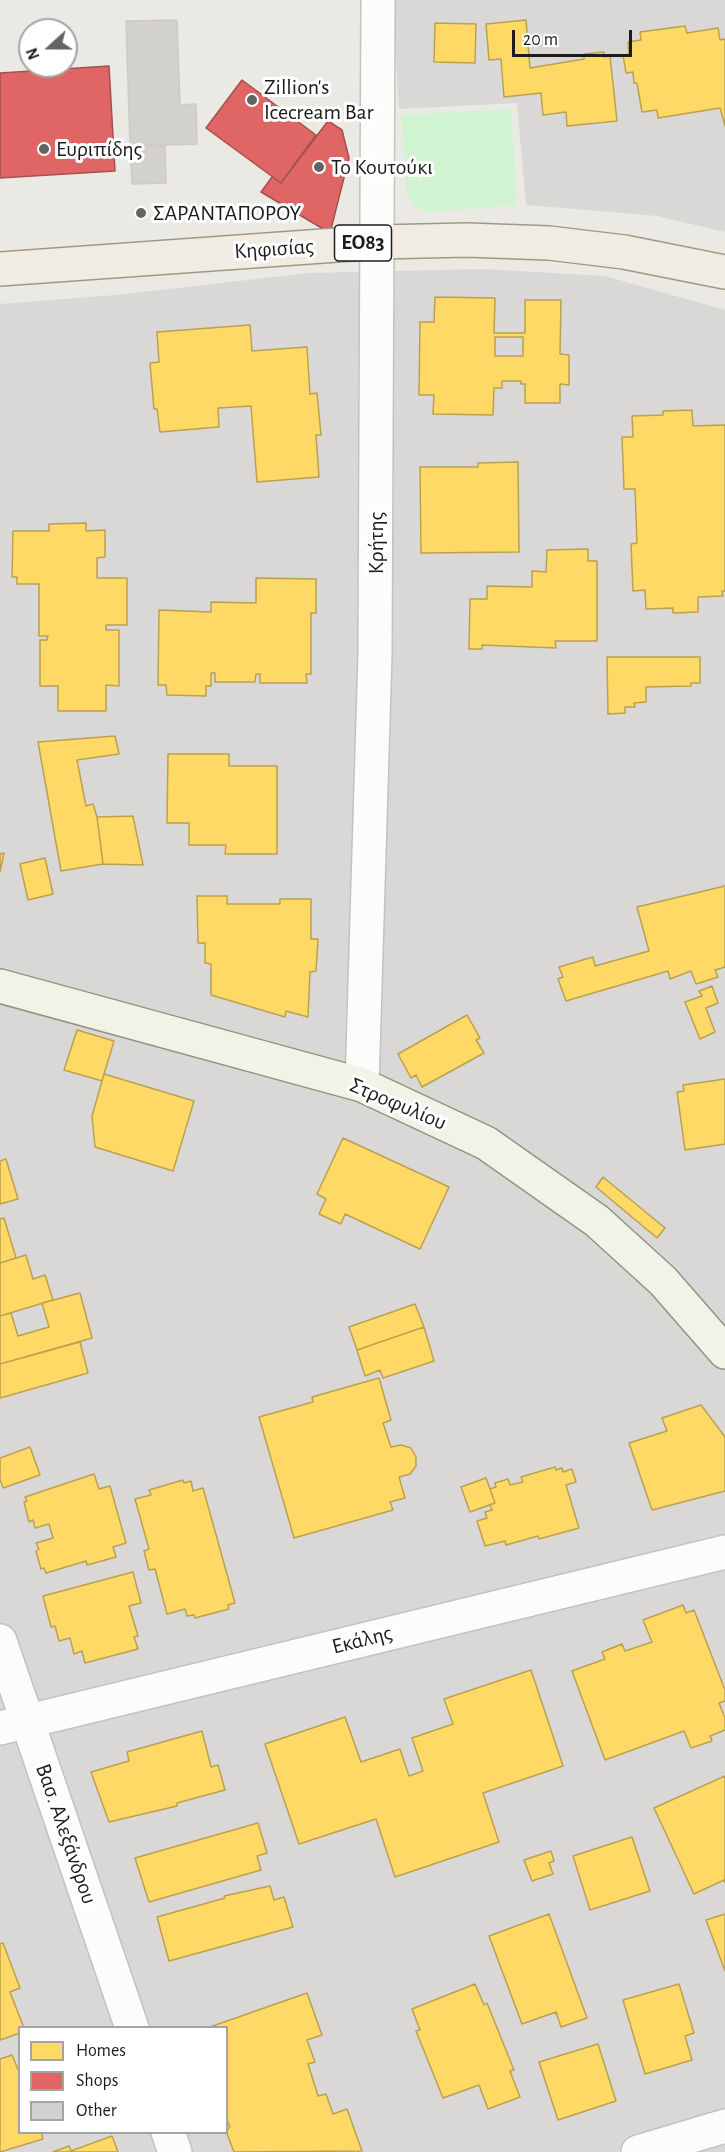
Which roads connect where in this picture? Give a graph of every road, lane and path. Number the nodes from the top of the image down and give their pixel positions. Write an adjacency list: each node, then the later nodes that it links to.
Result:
1 (378, 0): 2 (street, Κρήτης)
2 (379, 242): 3 (main road, Κηφισίας / ΕΟ83); 4 (main road, Κηφισίας / ΕΟ83); 6 (street, Κρήτης)
3 (0, 269)
4 (725, 272)
5 (0, 986): 6 (street, Στροφυλίου)
6 (362, 1085): 7 (street, Στροφυλίου)
7 (725, 1352)
8 (725, 1552): 10 (street, Εκάλης)
9 (0, 1641): 10 (street, Βασ. Αλεξάνδρου)
10 (14, 1725): 11 (street, Βασ. Αλεξάνδρου)
11 (131, 2026)
12 (725, 2126): 15 (street)
13 (168, 2134): 14 (street)
14 (175, 2152)
15 (638, 2152)

